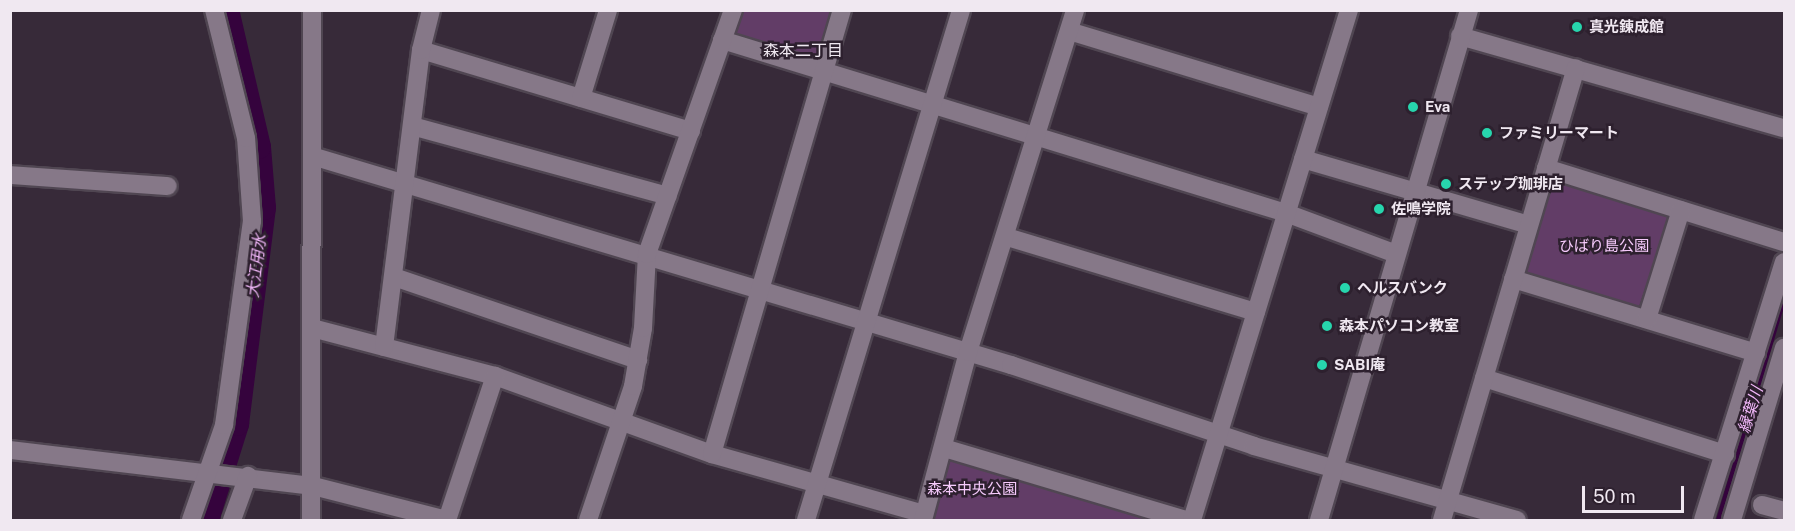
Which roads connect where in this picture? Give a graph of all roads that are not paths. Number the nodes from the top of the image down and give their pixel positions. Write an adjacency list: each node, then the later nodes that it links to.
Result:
1 (214, 10): 62 (street)
2 (312, 10): 24 (street)
3 (431, 10): 14 (street)
4 (608, 10): 17 (street)
5 (733, 10): 13 (street)
6 (842, 10): 16 (street)
7 (961, 10): 18 (street)
8 (1075, 10): 11 (street)
9 (1349, 10): 19 (street)
10 (1469, 10): 12 (street)
11 (1069, 31): 19 (street); 23 (street)
12 (1460, 36): 15 (street); 30 (street)
13 (722, 40): 16 (street); 22 (street)
14 (421, 50): 17 (street); 20 (street)
15 (1576, 69): 21 (street); 26 (street)
16 (824, 72): 18 (street); 42 (street)
17 (581, 98): 22 (street)
18 (933, 105): 23 (street); 45 (street)
19 (1319, 107): 25 (street)
20 (412, 126): 28 (street); 31 (street)
21 (1785, 128)
22 (691, 131): 31 (street)
23 (1038, 137): 33 (street); 35 (street)
24 (312, 156): 28 (street); 46 (street)
25 (1303, 159): 30 (street); 33 (street)
26 (1546, 168): 32 (street); 34 (street)
27 (10, 175): 29 (street)
28 (406, 182): 37 (street); 40 (street)
29 (168, 186)
30 (1414, 192): 34 (street); 38 (street)
31 (668, 196): 37 (street)
32 (1681, 210): 36 (street); 44 (street)
33 (1286, 213): 38 (street); 43 (street)
34 (1529, 225): 41 (street)
35 (1007, 237): 43 (street); 49 (street)
36 (1785, 242)
37 (647, 254): 42 (street); 51 (street)
38 (1396, 254): 61 (street)
39 (1785, 261): 50 (street)
40 (394, 277): 47 (street); 51 (street)
41 (1513, 279): 44 (street); 53 (street)
42 (758, 288): 45 (street); 59 (street)
43 (1256, 312): 56 (street)
44 (1647, 320): 50 (street)
45 (865, 321): 49 (street); 64 (street)
46 (312, 328): 47 (street); 65 (street)
47 (384, 347): 52 (street)
48 (1785, 348): 54 (street)
49 (969, 352): 56 (street); 57 (street)
50 (1756, 353): 60 (street)
51 (638, 360): 55 (street)
52 (495, 376): 55 (street); 73 (street)
53 (1484, 378): 60 (street); 66 (street)
54 (1780, 380): 82 (street)
55 (621, 424): 59 (street); 74 (street)
56 (1218, 431): 61 (street); 77 (street)
57 (944, 448): 69 (street); 76 (street)
58 (10, 450): 62 (street)
59 (712, 454): 64 (street)
60 (1725, 454): 81 (street)
61 (1334, 469): 66 (street); 78 (street)
62 (210, 473): 63 (street); 70 (street)
63 (244, 476): 65 (street); 71 (street)
64 (817, 484): 69 (street); 75 (street)
65 (313, 486): 72 (street); 73 (street)
66 (1448, 501): 79 (street); 80 (street)
67 (1762, 505): 68 (street)
68 (1785, 512)
69 (923, 517)
70 (191, 520)
71 (232, 520)
72 (311, 520)
73 (447, 520)
74 (588, 520)
75 (806, 520)
76 (1186, 520)
77 (1192, 520)
78 (1319, 520)
79 (1442, 520)
80 (1517, 520)
81 (1703, 520)
82 (1732, 520)

